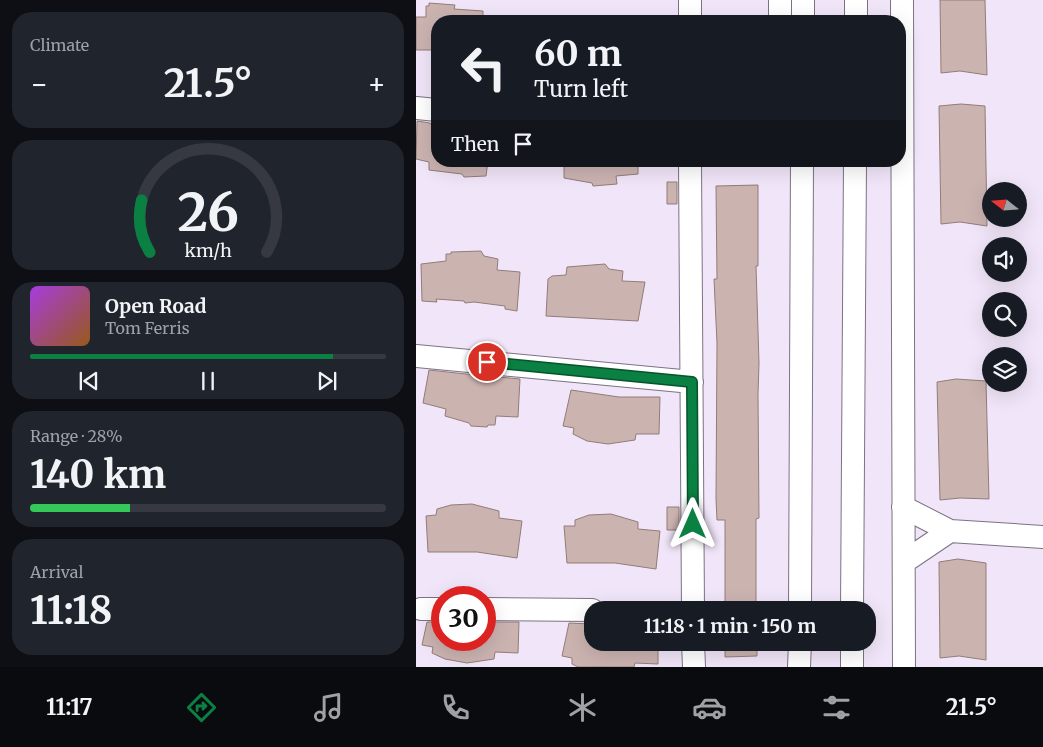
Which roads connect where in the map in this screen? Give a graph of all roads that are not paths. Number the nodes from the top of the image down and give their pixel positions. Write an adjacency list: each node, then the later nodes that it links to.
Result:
1 (690, 0): 6 (street)
2 (780, 0): 7 (street)
3 (803, 0): 8 (street)
4 (856, 0): 9 (street)
5 (902, 0): 10 (street)
6 (690, 15)
7 (780, 15)
8 (803, 15)
9 (856, 15)
10 (902, 15)
11 (416, 108): 12 (street)
12 (431, 109)
13 (690, 167): 18 (street)
14 (802, 167): 24 (street)
15 (855, 167): 25 (street)
16 (903, 167): 19 (street)
17 (416, 356): 18 (street)
18 (692, 382): 23 (street)
19 (904, 508): 20 (street); 22 (street)
20 (950, 531): 21 (street); 22 (street)
21 (1043, 537)
22 (904, 562): 34 (street)
23 (693, 601)
24 (800, 601)
25 (852, 601)
26 (496, 610): 27 (street)
27 (584, 610)
28 (693, 651): 31 (street)
29 (800, 651): 32 (street)
30 (852, 651): 33 (street)
31 (694, 667)
32 (799, 667)
33 (852, 667)
34 (904, 667)

